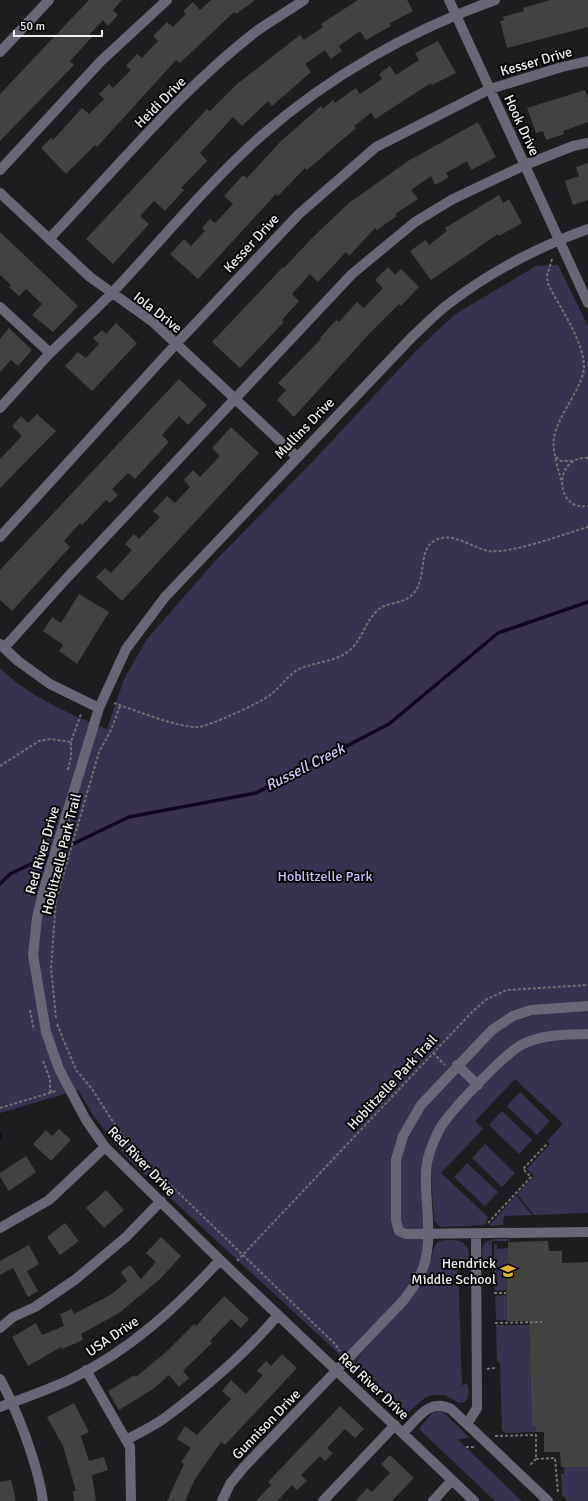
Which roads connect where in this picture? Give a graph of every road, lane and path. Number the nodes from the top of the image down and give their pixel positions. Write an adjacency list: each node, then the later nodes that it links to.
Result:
1 (49, 0): 7 (street)
2 (167, 0): 12 (street)
3 (304, 0): 15 (street, Heidi Drive)
4 (449, 0): 6 (street, Hook Drive)
5 (495, 0): 6 (street)
6 (456, 14): 9 (street, Hook Drive); 18 (street)
7 (0, 52)
8 (588, 61): 9 (street, Kesser Drive)
9 (490, 89): 11 (street, Hook Drive); 21 (street, Kesser Drive)
10 (588, 143): 11 (street)
11 (525, 165): 16 (street, Hook Drive); 23 (street)
12 (0, 170)
13 (0, 193): 15 (street, Iola Drive)
14 (588, 229): 16 (street, Mullins Drive)
15 (49, 239): 18 (street, Iola Drive)
16 (559, 240): 19 (street, Hook Drive); 25 (street, Mullins Drive)
17 (552, 258): 26 (path)
18 (111, 293): 21 (street, Iola Drive); 22 (street)
19 (588, 303)
20 (0, 307): 22 (street)
21 (176, 344): 23 (street, Iola Drive); 32 (street, Kesser Drive)
22 (50, 353): 24 (street)
23 (235, 399): 25 (street, Iola Drive); 33 (street)
24 (0, 408)
25 (296, 456): 36 (street, Mullins Drive)
26 (555, 456): 28 (path); 29 (path)
27 (588, 458): 28 (path)
28 (574, 461): 29 (path)
29 (561, 480): 30 (path)
30 (588, 506)
31 (588, 527): 35 (path)
32 (0, 537)
33 (2, 646): 36 (street)
34 (114, 703): 35 (path)
35 (120, 706): 46 (path, Hoblitzelle Park Trail)
36 (99, 708): 52 (street, Red River Drive)
37 (81, 714): 38 (path)
38 (71, 742): 39 (path); 40 (path)
39 (0, 766)
40 (68, 767)
41 (588, 985): 44 (path, Hoblitzelle Park Trail)
42 (588, 1006): 45 (street)
43 (588, 1034): 48 (street, Gunnison Drive)
44 (433, 1053): 45 (path); 58 (path, Hoblitzelle Park Trail)
45 (455, 1068): 48 (street); 57 (street)
46 (83, 1078): 47 (path); 58 (path, Hoblitzelle Park Trail)
47 (78, 1081)
48 (478, 1085): 57 (street, Gunnison Drive)
49 (56, 1091): 50 (path)
50 (0, 1108)
51 (547, 1144): 56 (path)
52 (105, 1147): 53 (street, Red River Drive); 54 (street)
53 (161, 1201): 59 (street, Red River Drive); 66 (street)
54 (0, 1228)
55 (588, 1232): 56 (street)
56 (481, 1234): 57 (street); 73 (street)
57 (428, 1235): 69 (street, Gunnison Drive)
58 (243, 1256): 60 (path, Hoblitzelle Park Trail); 67 (path, Hoblitzelle Park Trail)
59 (220, 1260): 63 (street, Red River Drive); 68 (street, USA Drive)
60 (237, 1261)
61 (494, 1293): 62 (path)
62 (506, 1293)
63 (278, 1315): 69 (street, Red River Drive); 77 (street)
64 (542, 1322): 65 (path)
65 (495, 1323)
66 (0, 1328)
67 (340, 1355)
68 (86, 1370): 71 (street, USA Drive); 77 (street)
69 (337, 1370): 74 (street, Red River Drive); 84 (street, Gunnison Drive)
70 (0, 1380): 71 (street)
71 (13, 1402): 72 (street, USA Drive); 82 (street)
72 (0, 1407)
73 (467, 1424): 75 (street); 88 (street)
74 (395, 1425): 75 (street, Red River Drive); 85 (street)
75 (403, 1433): 80 (street, Red River Drive)
76 (496, 1435): 78 (path)
77 (126, 1440): 83 (street)
78 (536, 1459): 79 (path); 81 (path)
79 (529, 1466)
80 (452, 1480): 86 (street); 87 (street, Red River Drive)
81 (558, 1493)
82 (43, 1501)
83 (131, 1501)
84 (222, 1501)
85 (323, 1501)
86 (432, 1501)
87 (474, 1501)
88 (548, 1501)

